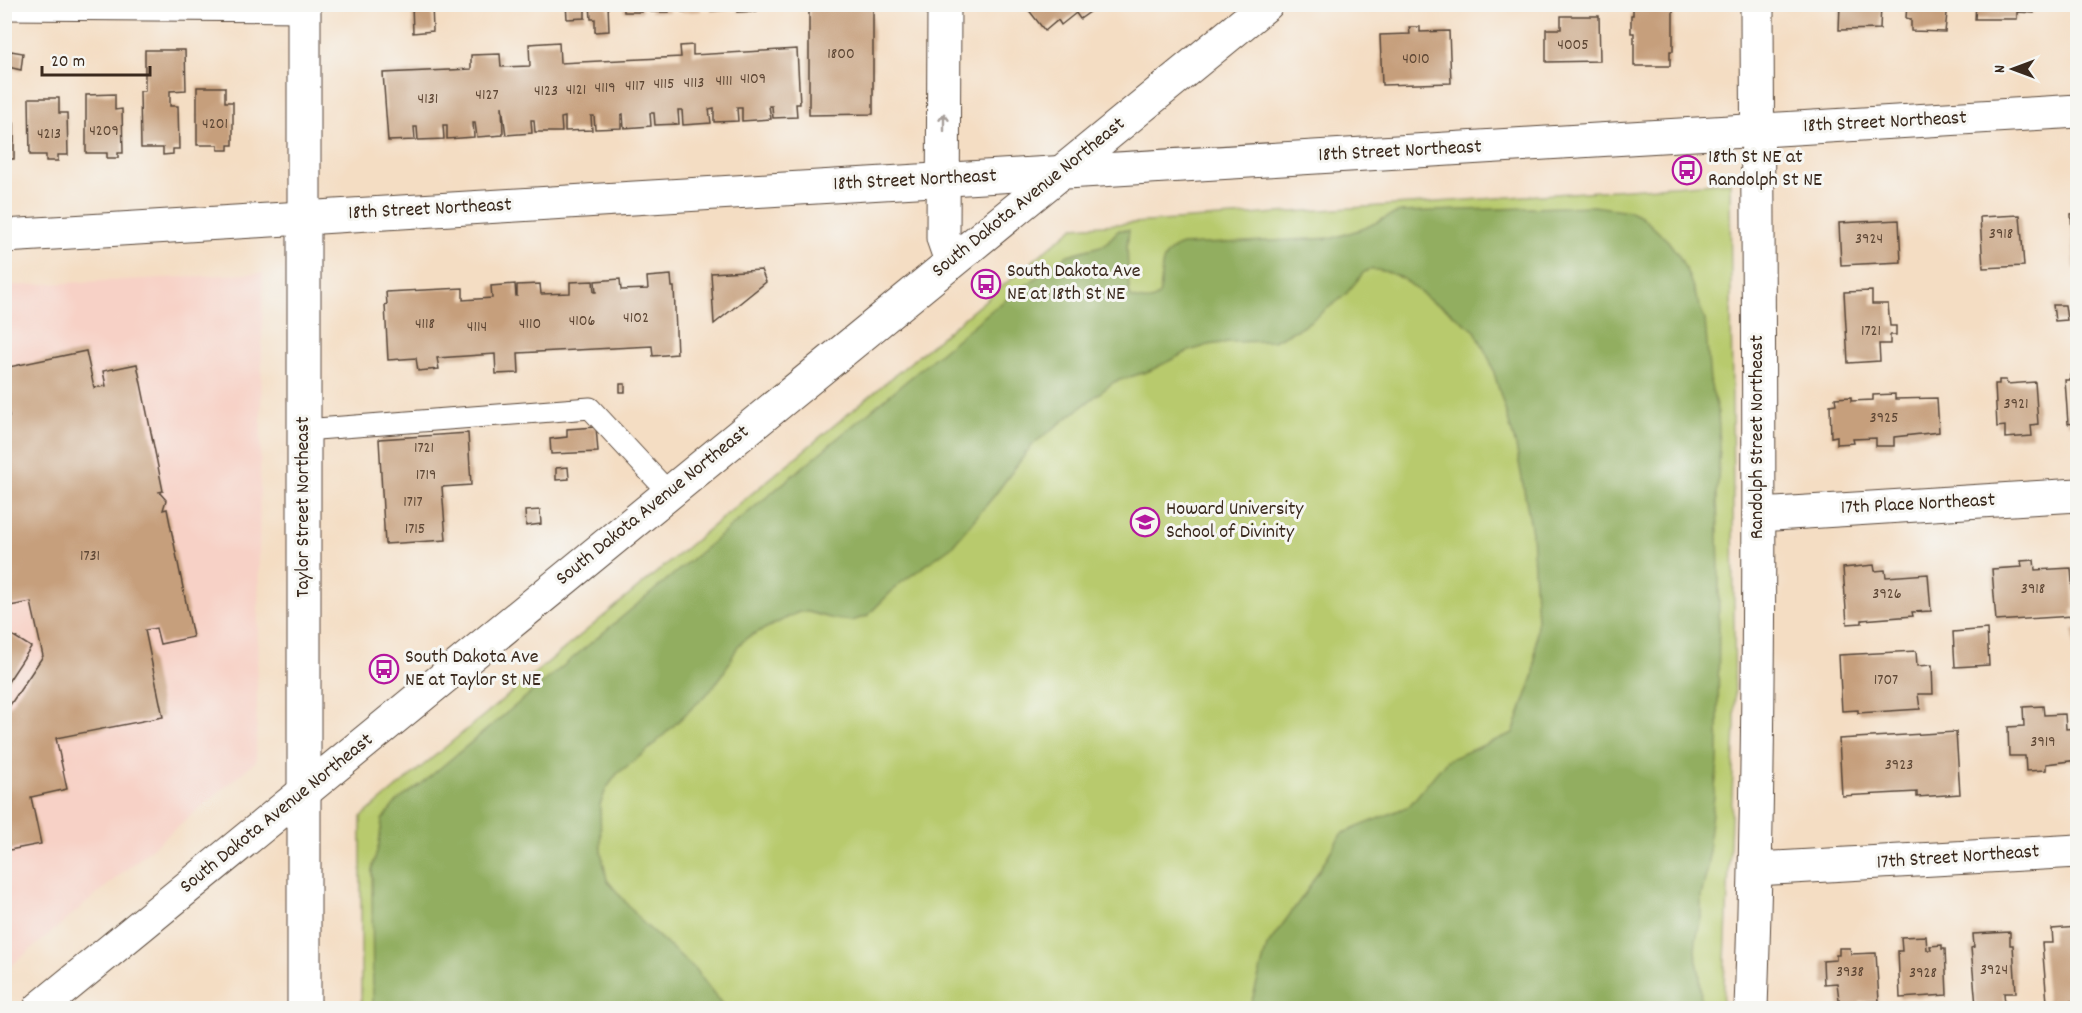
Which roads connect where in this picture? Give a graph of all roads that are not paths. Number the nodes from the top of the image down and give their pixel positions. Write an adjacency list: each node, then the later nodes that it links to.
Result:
1 (944, 4): 9 (street, one-way to 1)
2 (1267, 4): 8 (street, South Dakota Avenue Northeast)
3 (1757, 4): 7 (street, Randolph Street Northeast)
4 (304, 8): 5 (lane); 10 (street, Taylor Street Northeast)
5 (4, 9)
6 (2078, 111): 7 (street, 18th Street Northeast)
7 (1758, 130): 8 (street, 18th Street Northeast); 16 (street, Randolph Street Northeast)
8 (1060, 172): 9 (street, 18th Street Northeast); 12 (street, South Dakota Avenue Northeast)
9 (943, 181): 10 (street, 18th Street Northeast); 12 (street)
10 (304, 218): 11 (street, 18th Street Northeast); 13 (street, Taylor Street Northeast)
11 (4, 236)
12 (951, 261): 14 (street, South Dakota Avenue Northeast)
13 (304, 430): 14 (lane); 17 (street, Taylor Street Northeast)
14 (669, 493): 17 (street, South Dakota Avenue Northeast)
15 (2078, 495): 16 (street, 17th Place Northeast)
16 (1759, 514): 19 (street, Randolph Street Northeast)
17 (304, 792): 20 (street, South Dakota Avenue Northeast); 21 (street, Taylor Street Northeast)
18 (2078, 851): 19 (street, 17th Street Northeast)
19 (1756, 869): 22 (street, Randolph Street Northeast)
20 (40, 1008)
21 (304, 1008)
22 (1751, 1008)

